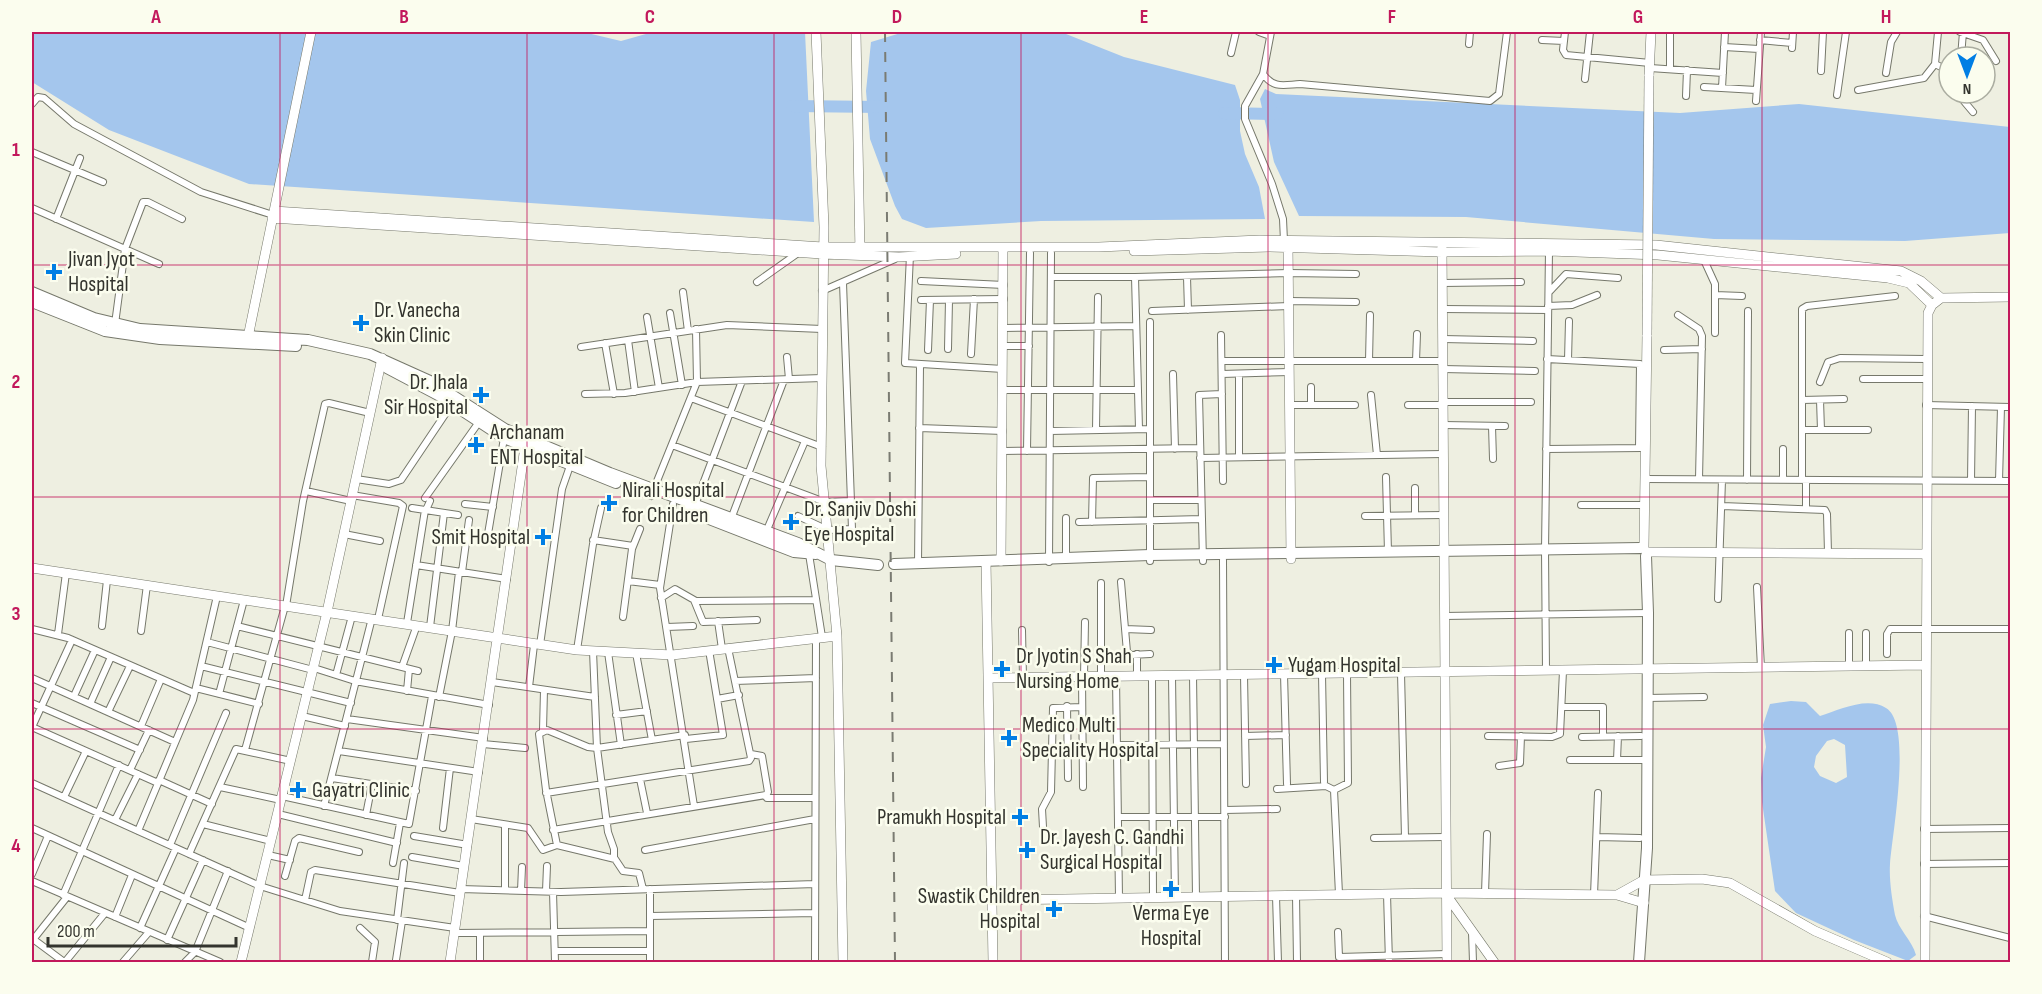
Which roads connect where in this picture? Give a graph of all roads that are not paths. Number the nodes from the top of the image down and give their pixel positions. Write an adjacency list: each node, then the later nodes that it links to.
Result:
1 (311, 32): 54 (street)
2 (816, 32): 61 (street)
3 (858, 32): 64 (street)
4 (1236, 32): 28 (street)
5 (1259, 32): 20 (street)
6 (1470, 32): 24 (street)
7 (1507, 32): 37 (street)
8 (1565, 32): 23 (street)
9 (1590, 32): 29 (street)
10 (1651, 32): 31 (street)
11 (1670, 32): 32 (street)
12 (1725, 32): 26 (street)
13 (1761, 32): 22 (street)
14 (1793, 32): 22 (street)
15 (1825, 32): 34 (street)
16 (1846, 32): 43 (street)
17 (1897, 32): 35 (street)
18 (1938, 32): 30 (street)
19 (1962, 32): 25 (street)
20 (1271, 34): 37 (street)
21 (1542, 40): 23 (street)
22 (1760, 40): 27 (street)
23 (1564, 41): 29 (street)
24 (1469, 44)
25 (1986, 45)
26 (1724, 47): 27 (street); 36 (street)
27 (1759, 49): 41 (street)
28 (1231, 53)
29 (1587, 57): 31 (street); 38 (street)
30 (1935, 64): 42 (street)
31 (1650, 69): 32 (street); 216 (street, bridge)
32 (1670, 69): 33 (street)
33 (1687, 70): 36 (street); 44 (street)
34 (1821, 71)
35 (1886, 72)
36 (1723, 73): 40 (street)
37 (1263, 74): 58 (street)
38 (1585, 80)
39 (1704, 87): 40 (street)
40 (1722, 88): 41 (street)
41 (1756, 90): 45 (street)
42 (1858, 90)
43 (1837, 94)
44 (1686, 96)
45 (1756, 101)
46 (32, 104): 54 (street)
47 (1967, 105): 48 (street)
48 (1973, 112)
49 (32, 152): 51 (street)
50 (80, 158): 51 (street)
51 (75, 170): 52 (street); 55 (street)
52 (103, 182)
53 (32, 208): 55 (street)
54 (273, 215): 57 (street); 129 (street)
55 (56, 219): 60 (street)
56 (182, 219): 60 (street)
57 (674, 241): 61 (street); 66 (street)
58 (1287, 243): 59 (street); 62 (street); 68 (street); 72 (street)
59 (1442, 247): 63 (street); 82 (street); 94 (street)
60 (125, 249): 71 (street); 114 (street)
61 (823, 251): 64 (street); 66 (street); 84 (street)
62 (1004, 251): 65 (street); 67 (street); 83 (street)
63 (1549, 251): 70 (street); 86 (street)
64 (860, 252): 65 (street); 69 (street)
65 (912, 252): 69 (street); 151 (street)
66 (798, 253): 79 (street)
67 (1030, 253): 68 (street); 116 (street)
68 (1051, 253): 74 (street)
69 (899, 256): 81 (street)
70 (1704, 260): 88 (street); 102 (street)
71 (159, 264)
72 (1288, 273): 73 (street); 76 (street); 101 (street)
73 (1356, 274)
74 (1051, 277): 75 (street); 117 (street)
75 (1135, 277): 76 (street); 115 (street)
76 (1187, 277): 105 (street)
77 (1618, 278): 86 (street)
78 (921, 281): 83 (street)
79 (757, 282)
80 (1521, 282): 82 (street)
81 (843, 283): 84 (street); 254 (street)
82 (1443, 283): 104 (street)
83 (1005, 285): 96 (street)
84 (822, 291): 119 (street)
85 (683, 292): 122 (street)
86 (1548, 293): 103 (street)
87 (1597, 295): 103 (street)
88 (1715, 295): 89 (street); 123 (street)
89 (1742, 296)
90 (1895, 296): 180 (street)
91 (1098, 297): 118 (street)
92 (2010, 297): 94 (street)
93 (32, 298): 114 (highway); 129 (highway)
94 (1941, 298): 102 (street)
95 (974, 299): 96 (street); 99 (street); 140 (street)
96 (1004, 299): 120 (street)
97 (921, 300): 98 (street)
98 (930, 300): 99 (street); 137 (street)
99 (949, 300): 138 (street)
100 (1356, 302): 101 (street)
101 (1289, 304): 105 (street); 144 (street)
102 (1932, 304): 143 (street)
103 (1548, 308): 104 (street); 142 (street)
104 (1443, 309): 128 (street)
105 (1188, 310): 106 (street)
106 (1152, 311)
107 (1748, 311): 239 (street)
108 (670, 313): 124 (street)
109 (1370, 315): 147 (street)
110 (1678, 315): 136 (street)
111 (646, 317): 127 (street)
112 (1569, 321): 145 (street)
113 (1150, 322): 202 (street)
114 (115, 324): 129 (highway)
115 (1136, 326): 118 (street); 172 (street)
116 (1029, 327): 117 (street); 120 (street); 134 (street)
117 (1050, 327): 118 (street); 170 (street)
118 (1098, 327): 171 (street)
119 (822, 328): 121 (street); 158 (street)
120 (1004, 328): 133 (street)
121 (696, 329): 122 (street); 163 (street)
122 (688, 331): 124 (street)
123 (1715, 333)
124 (674, 334): 127 (street); 165 (street)
125 (1417, 334): 148 (street)
126 (1221, 335): 146 (street)
127 (651, 338): 130 (street); 167 (street)
128 (1443, 339): 131 (street); 150 (street)
129 (247, 340): 149 (highway)
130 (628, 340): 132 (street); 173 (street)
131 (1533, 341)
132 (605, 343): 135 (street); 175 (street)
133 (1004, 346): 134 (street); 152 (street)
134 (1029, 346): 169 (street)
135 (581, 347)
136 (1702, 349): 139 (street); 237 (street)
137 (928, 350)
138 (948, 350)
139 (1664, 350)
140 (971, 354)
141 (787, 357): 159 (street)
142 (1547, 359): 145 (street); 215 (street)
143 (1926, 359): 160 (street); 164 (street)
144 (1289, 360): 146 (street); 147 (street); 154 (street)
145 (1568, 360): 216 (street)
146 (1222, 361): 156 (street)
147 (1370, 361): 148 (street)
148 (1416, 361): 150 (street)
149 (381, 362): 183 (highway); 193 (street); 211 (highway)
150 (1443, 365): 153 (street); 184 (street)
151 (920, 366): 152 (street); 200 (street)
152 (1004, 369): 168 (street)
153 (1535, 371)
154 (1290, 372): 157 (street); 185 (street)
155 (1173, 374): 218 (street)
156 (1222, 374): 157 (street); 176 (street)
157 (1239, 374): 227 (street)
158 (822, 378): 159 (street); 213 (street)
159 (787, 379): 162 (street); 199 (street)
160 (1926, 379): 161 (street); 189 (street)
161 (1863, 380)
162 (742, 381): 163 (street); 194 (street)
163 (698, 382): 165 (street); 178 (street)
164 (1820, 382)
165 (682, 385): 167 (street)
166 (1311, 387): 186 (street)
167 (659, 388): 173 (street)
168 (1004, 390): 169 (street); 207 (street)
169 (1028, 390): 170 (street); 221 (street)
170 (1050, 390): 171 (street); 208 (street)
171 (1096, 390): 172 (street); 203 (street)
172 (1138, 390): 201 (street)
173 (635, 392): 175 (street)
174 (585, 394): 175 (street)
175 (615, 394)
176 (1222, 394): 214 (street); 226 (street)
177 (1371, 395): 223 (street)
178 (691, 398): 194 (street); 212 (street)
179 (1844, 399): 181 (street)
180 (1802, 400): 181 (street); 204 (street)
181 (1820, 400): 205 (street)
182 (1531, 402): 184 (street)
183 (452, 404): 195 (highway); 235 (street)
184 (1443, 404): 188 (street); 196 (street)
185 (1290, 405): 186 (street); 225 (street)
186 (1311, 405): 187 (street)
187 (1355, 405)
188 (1408, 405)
189 (1926, 405): 190 (street); 242 (street)
190 (1972, 406): 191 (street); 243 (street)
191 (2001, 407): 192 (street); 245 (street)
192 (2010, 407)
193 (370, 413): 235 (street); 249 (street)
194 (730, 413): 199 (street); 230 (street)
195 (480, 422): 209 (highway); 266 (street)
196 (1443, 425): 197 (street); 224 (street)
197 (1492, 426): 198 (street); 229 (street)
198 (1505, 426)
199 (767, 427): 210 (street); 232 (street)
200 (919, 428): 207 (street); 307 (street)
201 (1138, 429): 202 (street); 203 (street)
202 (1150, 429): 217 (street)
203 (1096, 430): 208 (street)
204 (1802, 430): 205 (street); 241 (street)
205 (1821, 430): 206 (street)
206 (1868, 430)
207 (1004, 431): 220 (street)
208 (1050, 431): 222 (street)
209 (504, 438): 211 (highway); 262 (street)
210 (805, 441): 213 (street); 247 (street)
211 (526, 442): 231 (highway); 314 (street)
212 (672, 445): 230 (street); 250 (street)
213 (822, 447): 255 (street)
214 (1200, 448): 218 (street); 228 (street)
215 (1546, 448): 216 (street); 291 (street)
216 (1642, 448): 236 (street)
217 (1150, 449): 218 (street); 222 (street); 233 (street)
218 (1175, 449)
219 (1782, 449): 240 (street)
220 (1004, 451): 221 (street); 305 (street)
221 (1027, 451): 222 (street)
222 (1050, 451): 301 (street)
223 (1377, 454): 224 (street); 225 (street)
224 (1443, 454): 270 (street)
225 (1290, 456): 227 (street); 297 (street)
226 (1223, 457): 227 (street); 228 (street); 244 (street)
227 (1239, 457)
228 (1200, 458): 253 (street)
229 (1493, 459)
230 (712, 460): 232 (street); 259 (street)
231 (572, 461): 250 (highway); 362 (street)
232 (749, 474): 247 (street); 275 (street)
233 (1150, 477): 252 (street); 280 (street)
234 (1386, 477): 273 (street)
235 (356, 479): 251 (street)
236 (1645, 479): 237 (street); 260 (street)
237 (1699, 480): 238 (street)
238 (1722, 480): 239 (street); 261 (street)
239 (1747, 480): 240 (street)
240 (1783, 480): 241 (street)
241 (1804, 480): 242 (street); 265 (street)
242 (1926, 480): 243 (street); 296 (street)
243 (1971, 480): 245 (street)
244 (1223, 481)
245 (1999, 481): 246 (street)
246 (2010, 481)
247 (786, 488): 255 (street); 283 (street)
248 (1415, 488): 269 (street)
249 (306, 491): 251 (street); 328 (street)
250 (653, 493): 257 (highway); 259 (highway)
251 (352, 498): 284 (street); 335 (street)
252 (1150, 500): 253 (street); 278 (street)
253 (1201, 500): 276 (street)
254 (850, 501): 255 (street); 282 (street)
255 (825, 502): 282 (street)
256 (465, 504): 262 (street)
257 (673, 504): 294 (highway); 320 (street)
258 (1581, 504): 260 (street)
259 (695, 505): 275 (highway)
260 (1645, 505): 290 (street)
261 (1722, 506): 265 (street); 292 (street)
262 (493, 507): 285 (street)
263 (412, 508): 266 (street)
264 (601, 508): 286 (street)
265 (1806, 508): 293 (street)
266 (425, 510): 267 (street); 308 (street)
267 (444, 513): 268 (street); 311 (street)
268 (458, 515)
269 (1415, 515): 270 (street); 273 (street)
270 (1443, 515): 295 (street)
271 (798, 516): 282 (street)
272 (1365, 516): 273 (street)
273 (1387, 516): 289 (street)
274 (1066, 518): 302 (street)
275 (731, 519): 283 (highway)
276 (1202, 519): 278 (street); 298 (street)
277 (469, 520): 312 (street)
278 (1150, 520): 280 (street); 299 (street)
279 (1079, 522): 280 (street)
280 (1092, 522)
281 (640, 528): 288 (street)
282 (828, 530): 300 (street)
283 (766, 532): 294 (highway)
284 (344, 534): 287 (street); 329 (street)
285 (487, 540)
286 (594, 540): 288 (street); 367 (street)
287 (380, 541)
288 (633, 546): 316 (street)
289 (1388, 552): 295 (highway); 297 (highway)
290 (1644, 552): 291 (highway); 292 (street); 330 (highway)
291 (1545, 553): 295 (highway); 331 (street)
292 (1721, 553): 293 (street); 324 (street)
293 (1828, 553): 296 (street)
294 (813, 554): 300 (highway); 327 (street)
295 (1443, 554): 297 (highway); 333 (street)
296 (1926, 554): 346 (street)
297 (1291, 556): 298 (highway); 303 (highway)
298 (1203, 557): 299 (highway); 303 (highway)
299 (1150, 558): 302 (highway)
300 (831, 560): 309 (highway); 357 (street)
301 (1049, 560): 302 (highway); 305 (highway)
302 (1066, 560)
303 (1223, 560): 400 (street)
304 (986, 561): 305 (highway); 307 (highway); 410 (street)
305 (1001, 561)
306 (894, 564): 307 (highway)
307 (918, 564)
308 (416, 565): 311 (street); 339 (street)
309 (878, 565)
310 (32, 568): 313 (street)
311 (438, 568): 312 (street); 343 (street)
312 (461, 572): 314 (street); 352 (street)
313 (66, 573): 315 (street); 355 (street)
314 (507, 579): 360 (street)
315 (107, 580): 319 (street); 340 (street)
316 (628, 581): 320 (street); 334 (street)
317 (1101, 582): 407 (street)
318 (1121, 582): 345 (street)
319 (147, 585): 322 (street); 351 (street)
320 (660, 585): 323 (street)
321 (1757, 586): 386 (street)
322 (217, 596): 325 (street); 361 (street)
323 (661, 598): 326 (street); 344 (street)
324 (1718, 599)
325 (244, 600): 328 (street); 341 (street)
326 (694, 600): 327 (street); 337 (street)
327 (816, 600): 358 (street)
328 (285, 606): 329 (street); 356 (street)
329 (327, 612): 332 (street); 363 (street)
330 (1645, 613): 331 (street); 388 (highway)
331 (1545, 614): 333 (street); 391 (street)
332 (352, 616): 335 (street); 371 (street)
333 (1444, 616): 393 (street)
334 (623, 617)
335 (375, 619): 339 (street); 379 (street)
336 (757, 620): 337 (street)
337 (718, 621): 365 (street)
338 (1085, 622): 406 (street)
339 (412, 624): 343 (street); 385 (street)
340 (102, 626)
341 (237, 626): 356 (street); 364 (street)
342 (693, 626): 344 (street)
343 (430, 627): 352 (street)
344 (667, 627): 376 (street)
345 (1125, 628): 350 (street); 373 (street)
346 (1926, 628): 348 (street); 375 (street); 380 (street)
347 (32, 629): 355 (street)
348 (2010, 629)
349 (1022, 630): 411 (street)
350 (1151, 630)
351 (141, 631)
352 (452, 631): 360 (street); 426 (street)
353 (1850, 633): 383 (street)
354 (1866, 633): 384 (street)
355 (58, 634): 359 (street)
356 (276, 636): 363 (street); 378 (street)
357 (837, 636): 358 (street); 636 (street)
358 (819, 638): 365 (street); 409 (street)
359 (72, 640): 366 (street); 417 (street)
360 (499, 640): 362 (street); 416 (street)
361 (207, 642): 364 (street); 382 (street)
362 (537, 645): 367 (street); 418 (street)
363 (318, 647): 371 (street); 387 (street)
364 (232, 648): 378 (street); 389 (street)
365 (725, 648): 368 (street); 415 (street)
366 (94, 650): 377 (street); 425 (street)
367 (577, 650): 369 (street)
368 (709, 650): 376 (street); 430 (street)
369 (593, 651): 370 (street); 427 (street)
370 (608, 652): 372 (street); 444 (street)
371 (342, 653): 379 (street); 398 (street)
372 (636, 653): 376 (street); 440 (street)
373 (1137, 654): 374 (street); 403 (street)
374 (1150, 654)
375 (1887, 654)
376 (672, 655): 458 (street)
377 (111, 657): 381 (street); 433 (street)
378 (271, 657): 387 (street); 413 (street)
379 (362, 657): 385 (street); 414 (street)
380 (1925, 665): 384 (street); 534 (street)
381 (130, 666): 412 (street); 441 (street)
382 (201, 666): 389 (street); 419 (street)
383 (1849, 666): 384 (street); 386 (street)
384 (1866, 666)
385 (406, 668): 390 (street); 421 (street)
386 (1761, 668): 388 (street)
387 (314, 669): 398 (street); 422 (street)
388 (1644, 670): 392 (street); 429 (highway); 457 (highway)
389 (226, 671): 413 (street); 423 (street)
390 (418, 671)
391 (1546, 671): 392 (street); 393 (street)
392 (1563, 671): 439 (street)
393 (1444, 672): 394 (street); 542 (street)
394 (1401, 673): 397 (street); 541 (street)
395 (1284, 674): 396 (street); 401 (street); 451 (street)
396 (1322, 674): 397 (street); 492 (street)
397 (1347, 674): 501 (street)
398 (336, 675): 414 (street)
399 (1193, 675): 400 (street); 405 (street); 463 (street)
400 (1222, 675): 401 (street); 464 (street)
401 (1244, 675): 452 (street)
402 (1116, 676): 403 (street); 407 (street); 468 (street)
403 (1137, 676): 404 (street)
404 (1152, 676): 405 (street); 466 (street)
405 (1172, 676): 467 (street)
406 (1083, 677): 407 (street); 411 (street); 438 (street)
407 (1101, 677)
408 (32, 678): 417 (street)
409 (816, 678): 415 (street); 509 (street)
410 (989, 678): 411 (street); 597 (street)
411 (1023, 678)
412 (161, 679): 419 (street); 446 (street)
413 (265, 680): 422 (street); 434 (street)
414 (356, 681): 421 (street); 432 (street)
415 (735, 681): 424 (street)
416 (492, 682): 418 (street); 435 (street)
417 (51, 686): 425 (street); 437 (street)
418 (529, 687): 420 (street)
419 (195, 690): 423 (street); 462 (street)
420 (544, 690): 427 (street); 450 (street)
421 (407, 691): 426 (street)
422 (308, 692): 432 (street); 443 (street)
423 (219, 694): 434 (street)
424 (739, 695): 430 (street); 475 (street)
425 (74, 696): 433 (street)
426 (436, 697): 435 (street); 449 (street)
427 (595, 697): 470 (street)
428 (1704, 697): 429 (street)
429 (1647, 698): 478 (highway)
430 (717, 699): 458 (street)
431 (32, 703): 437 (street)
432 (351, 703): 445 (street)
433 (90, 704): 441 (street)
434 (259, 704): 472 (street)
435 (489, 705): 461 (street)
436 (1067, 706): 438 (street); 489 (street); 530 (street)
437 (41, 707): 447 (street); 471 (street)
438 (1082, 707): 499 (street)
439 (1562, 707): 454 (street); 455 (street)
440 (647, 711): 444 (street); 460 (street)
441 (108, 712): 446 (street)
442 (226, 713): 505 (street)
443 (302, 716): 445 (street); 479 (street)
444 (616, 716): 465 (street)
445 (346, 722): 449 (street); 474 (street)
446 (141, 726): 448 (street)
447 (32, 727): 473 (street)
448 (149, 730): 462 (street); 471 (street)
449 (426, 730): 461 (street); 480 (street)
450 (543, 730): 470 (street); 503 (street)
451 (1286, 735): 452 (street); 496 (street)
452 (1245, 736): 495 (street)
453 (1488, 736): 454 (street)
454 (1521, 736): 482 (street)
455 (1603, 736): 456 (street); 459 (street)
456 (1618, 736): 457 (street); 477 (street)
457 (1641, 736): 478 (highway)
458 (686, 737): 460 (street); 485 (street)
459 (1582, 737)
460 (652, 740): 465 (street)
461 (483, 741): 469 (street); 486 (street)
462 (176, 742): 491 (street)
463 (1195, 744): 464 (street); 467 (street); 522 (street)
464 (1224, 744): 516 (street)
465 (621, 745): 470 (street)
466 (1152, 745): 467 (street); 468 (street); 520 (street)
467 (1173, 745): 521 (street)
468 (1117, 746): 519 (street)
469 (525, 748)
470 (597, 748): 497 (street)
471 (140, 750): 484 (street)
472 (245, 750): 479 (street); 498 (street)
473 (86, 751): 481 (street); 506 (street)
474 (339, 751): 480 (street); 488 (street)
475 (751, 754): 485 (street); 512 (street)
476 (1570, 760): 477 (street)
477 (1617, 760): 478 (street)
478 (1644, 760): 537 (highway)
479 (291, 761): 507 (street)
480 (421, 763): 483 (street); 502 (street)
481 (119, 765): 484 (street); 514 (street)
482 (1499, 766)
483 (450, 768): 486 (street); 532 (street)
484 (130, 770): 487 (street)
485 (690, 771): 490 (street); 512 (street)
486 (479, 772): 523 (street)
487 (138, 774): 491 (street); 525 (street)
488 (332, 778): 494 (street); 511 (street)
489 (1068, 778)
490 (640, 779): 497 (street); 515 (street)
491 (159, 782): 505 (street); 536 (street)
492 (1324, 782)
493 (32, 783): 506 (street)
494 (372, 784): 502 (street); 518 (street)
495 (1246, 784)
496 (1287, 784)
497 (601, 785): 503 (street); 526 (street)
498 (220, 787): 507 (street); 510 (street)
499 (1083, 787)
500 (1277, 789): 501 (street)
501 (1334, 790): 583 (street)
502 (416, 791): 527 (street)
503 (546, 793): 535 (street)
504 (1598, 794): 543 (street)
505 (191, 795): 510 (street); 549 (street)
506 (63, 797): 514 (street)
507 (282, 798): 511 (street); 517 (street)
508 (767, 798): 509 (street)
509 (816, 798): 524 (street)
510 (212, 804): 528 (street)
511 (324, 806): 518 (street)
512 (694, 806): 515 (street)
513 (1277, 809): 516 (street)
514 (96, 812): 525 (street); 551 (street)
515 (647, 813): 526 (street)
516 (1225, 813): 522 (street); 588 (street)
517 (278, 814): 545 (street); 546 (street)
518 (366, 816): 527 (street)
519 (1118, 817): 520 (street); 593 (street)
520 (1152, 817): 521 (street); 594 (street)
521 (1174, 817): 522 (street); 591 (street)
522 (1196, 817): 592 (street)
523 (471, 819): 529 (street); 547 (street)
524 (815, 819): 550 (street); 573 (street)
525 (115, 820): 536 (street)
526 (606, 820): 535 (street); 556 (street)
527 (400, 823): 546 (street)
528 (203, 824): 545 (street); 553 (street)
529 (505, 825): 548 (street); 577 (street)
530 (1042, 827)
531 (32, 828): 539 (street)
532 (443, 828)
533 (2010, 828): 534 (street)
534 (1924, 829): 562 (street)
535 (553, 830): 548 (street)
536 (138, 831): 549 (street)
537 (1642, 833): 543 (street); 570 (highway)
538 (1487, 834): 582 (street)
539 (48, 836): 551 (street); 567 (street)
540 (414, 836): 547 (street)
541 (1405, 837): 542 (street); 544 (street)
542 (1445, 837): 581 (street)
543 (1597, 837): 586 (street)
544 (1374, 838)
545 (271, 841): 554 (street)
546 (397, 843): 561 (street)
547 (468, 845): 563 (street)
548 (557, 845): 556 (street)
549 (173, 846): 553 (street); 575 (street)
550 (645, 850)
551 (80, 851): 568 (street); 587 (street)
552 (359, 852): 558 (street)
553 (189, 854): 557 (street)
554 (267, 855): 558 (street); 574 (street)
555 (412, 857): 563 (street)
556 (614, 858): 576 (street)
557 (203, 860): 566 (street); 595 (street)
558 (290, 860): 569 (street)
559 (404, 862): 572 (street)
560 (2010, 863): 562 (street)
561 (393, 864)
562 (1924, 864): 603 (street)
563 (464, 866): 578 (street)
564 (547, 866): 580 (street)
565 (522, 867): 579 (street)
566 (228, 871): 574 (street); 599 (street)
567 (32, 874)
568 (132, 875): 575 (street); 604 (street)
569 (285, 876)
570 (1644, 880): 590 (street); 598 (highway); 644 (street)
571 (32, 881): 587 (street)
572 (402, 884): 578 (street); 596 (street); 605 (street)
573 (815, 884): 576 (street); 601 (street)
574 (260, 886): 596 (street); 607 (street)
575 (159, 887): 595 (street); 606 (street)
576 (646, 889): 580 (street); 602 (street)
577 (505, 890): 578 (street); 579 (street)
578 (461, 891): 609 (street)
579 (521, 891): 580 (street)
580 (550, 892): 613 (street)
581 (1445, 893): 582 (street); 584 (street); 611 (street); 622 (street)
582 (1485, 893): 586 (street)
583 (1339, 894): 584 (street); 585 (street)
584 (1387, 894): 623 (street)
585 (1296, 895): 589 (street); 640 (street)
586 (1594, 895): 590 (street)
587 (65, 896): 600 (street); 617 (street)
588 (1224, 896): 589 (street); 592 (street); 638 (street)
589 (1276, 896): 639 (street)
590 (1617, 896): 598 (street)
591 (1175, 897): 592 (street); 594 (street)
592 (1196, 897)
593 (1119, 898): 594 (street); 597 (street)
594 (1153, 898)
595 (185, 899): 599 (street); 618 (street)
596 (305, 900): 605 (street)
597 (992, 900): 637 (street)
598 (1644, 903): 643 (highway)
599 (210, 910): 607 (street); 621 (street)
600 (105, 913): 604 (street); 625 (street)
601 (815, 913): 602 (street); 635 (street)
602 (650, 916): 610 (street)
603 (1924, 916): 616 (street); 645 (street)
604 (116, 917): 606 (street)
605 (399, 920): 609 (street); 624 (street)
606 (140, 928): 612 (street)
607 (250, 928): 629 (street)
608 (360, 928): 630 (street)
609 (455, 931): 615 (street); 631 (street)
610 (650, 931): 613 (street); 620 (street)
611 (1472, 931): 641 (street); 642 (street)
612 (149, 932): 618 (street); 626 (street)
613 (555, 932): 615 (street); 619 (street)
614 (1338, 932): 623 (street)
615 (480, 933): 632 (street)
616 (2010, 938)
617 (32, 940): 625 (street)
618 (167, 940): 621 (street)
619 (555, 951): 620 (street); 633 (street)
620 (650, 951): 634 (street)
621 (195, 952): 627 (street); 628 (street)
622 (1447, 958): 623 (street)
623 (1389, 959)
624 (396, 960)
625 (64, 963)
626 (123, 963)
627 (185, 963)
628 (220, 963)
629 (241, 963)
630 (372, 963)
631 (450, 963)
632 (480, 963)
633 (555, 963)
634 (650, 963)
635 (815, 963)
636 (843, 963)
637 (993, 963)
638 (1225, 963)
639 (1278, 963)
640 (1298, 963)
641 (1473, 963)
642 (1494, 963)
643 (1641, 963)
644 (1887, 963)
645 (1925, 963)

